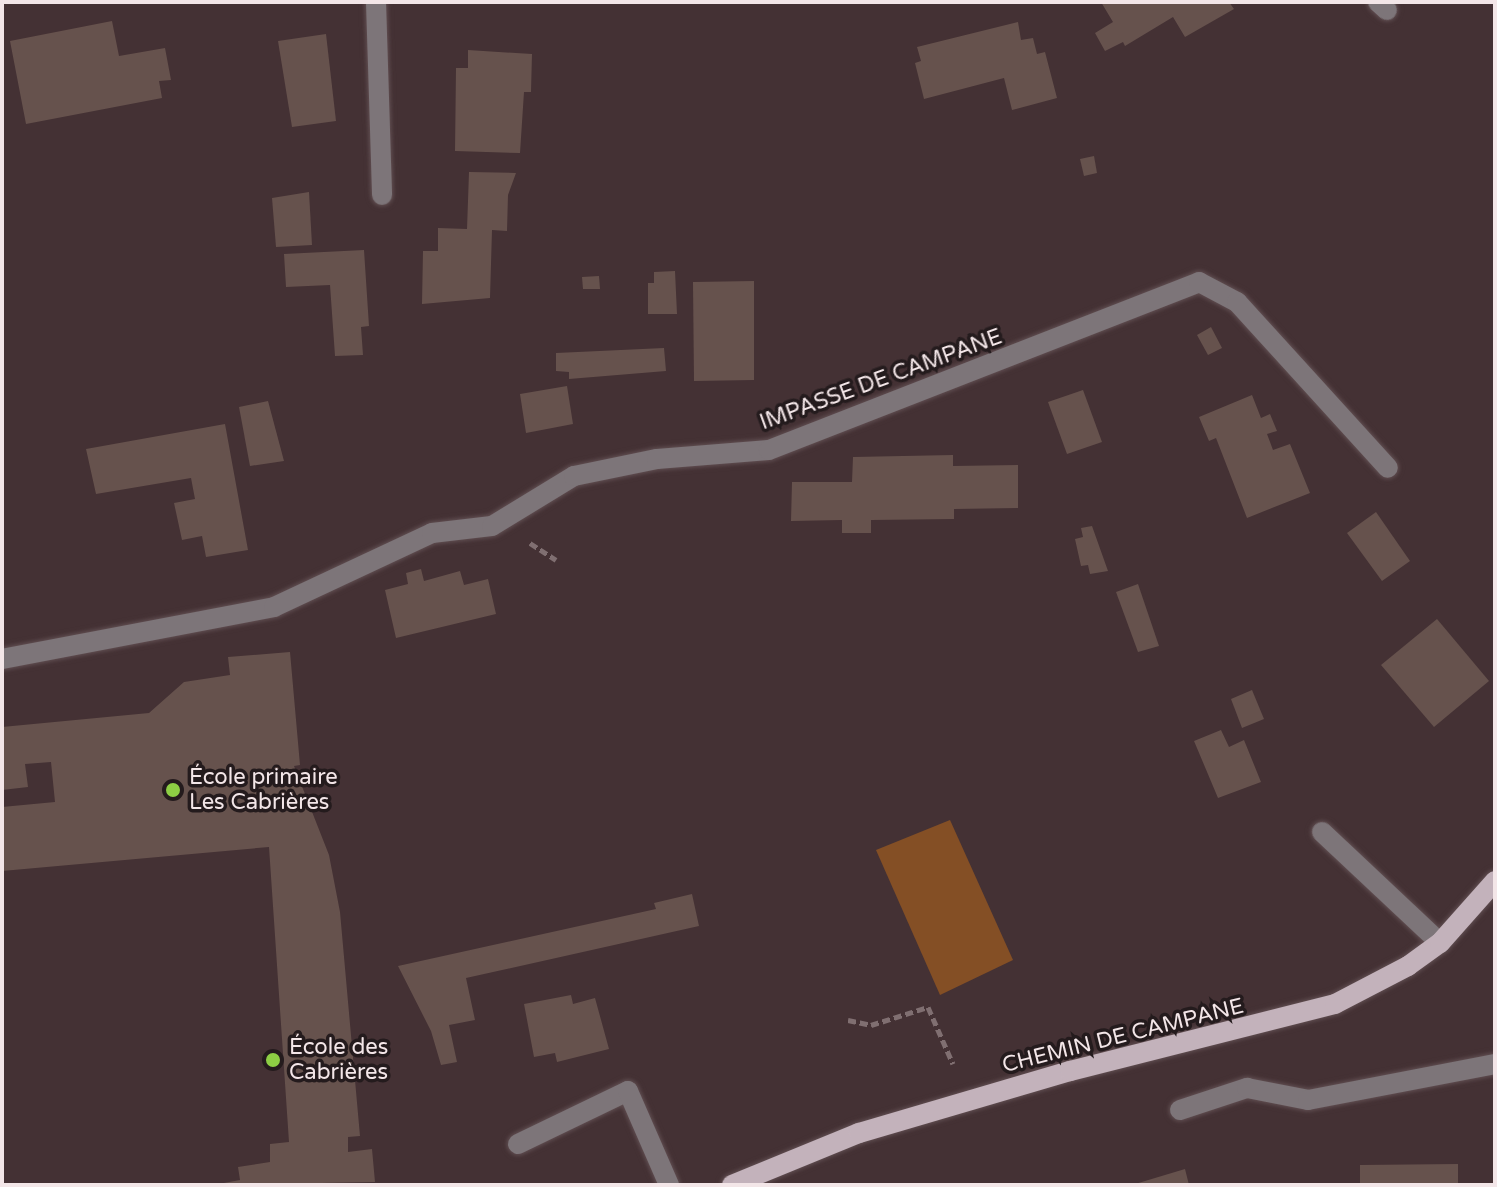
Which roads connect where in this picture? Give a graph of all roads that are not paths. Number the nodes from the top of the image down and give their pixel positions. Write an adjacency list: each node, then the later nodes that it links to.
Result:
1 (376, 2): 2 (street)
2 (382, 195)
3 (1388, 468): 4 (street, IMPASSE DE CAMPANE)
4 (2, 659)
5 (1322, 832): 7 (street)
6 (1495, 881): 7 (main road, CHEMIN DE CAMPANE)
7 (1440, 943): 12 (main road, CHEMIN DE CAMPANE)
8 (1495, 1064): 9 (street)
9 (1180, 1110)
10 (518, 1144): 11 (street)
11 (669, 1185)
12 (732, 1185)

